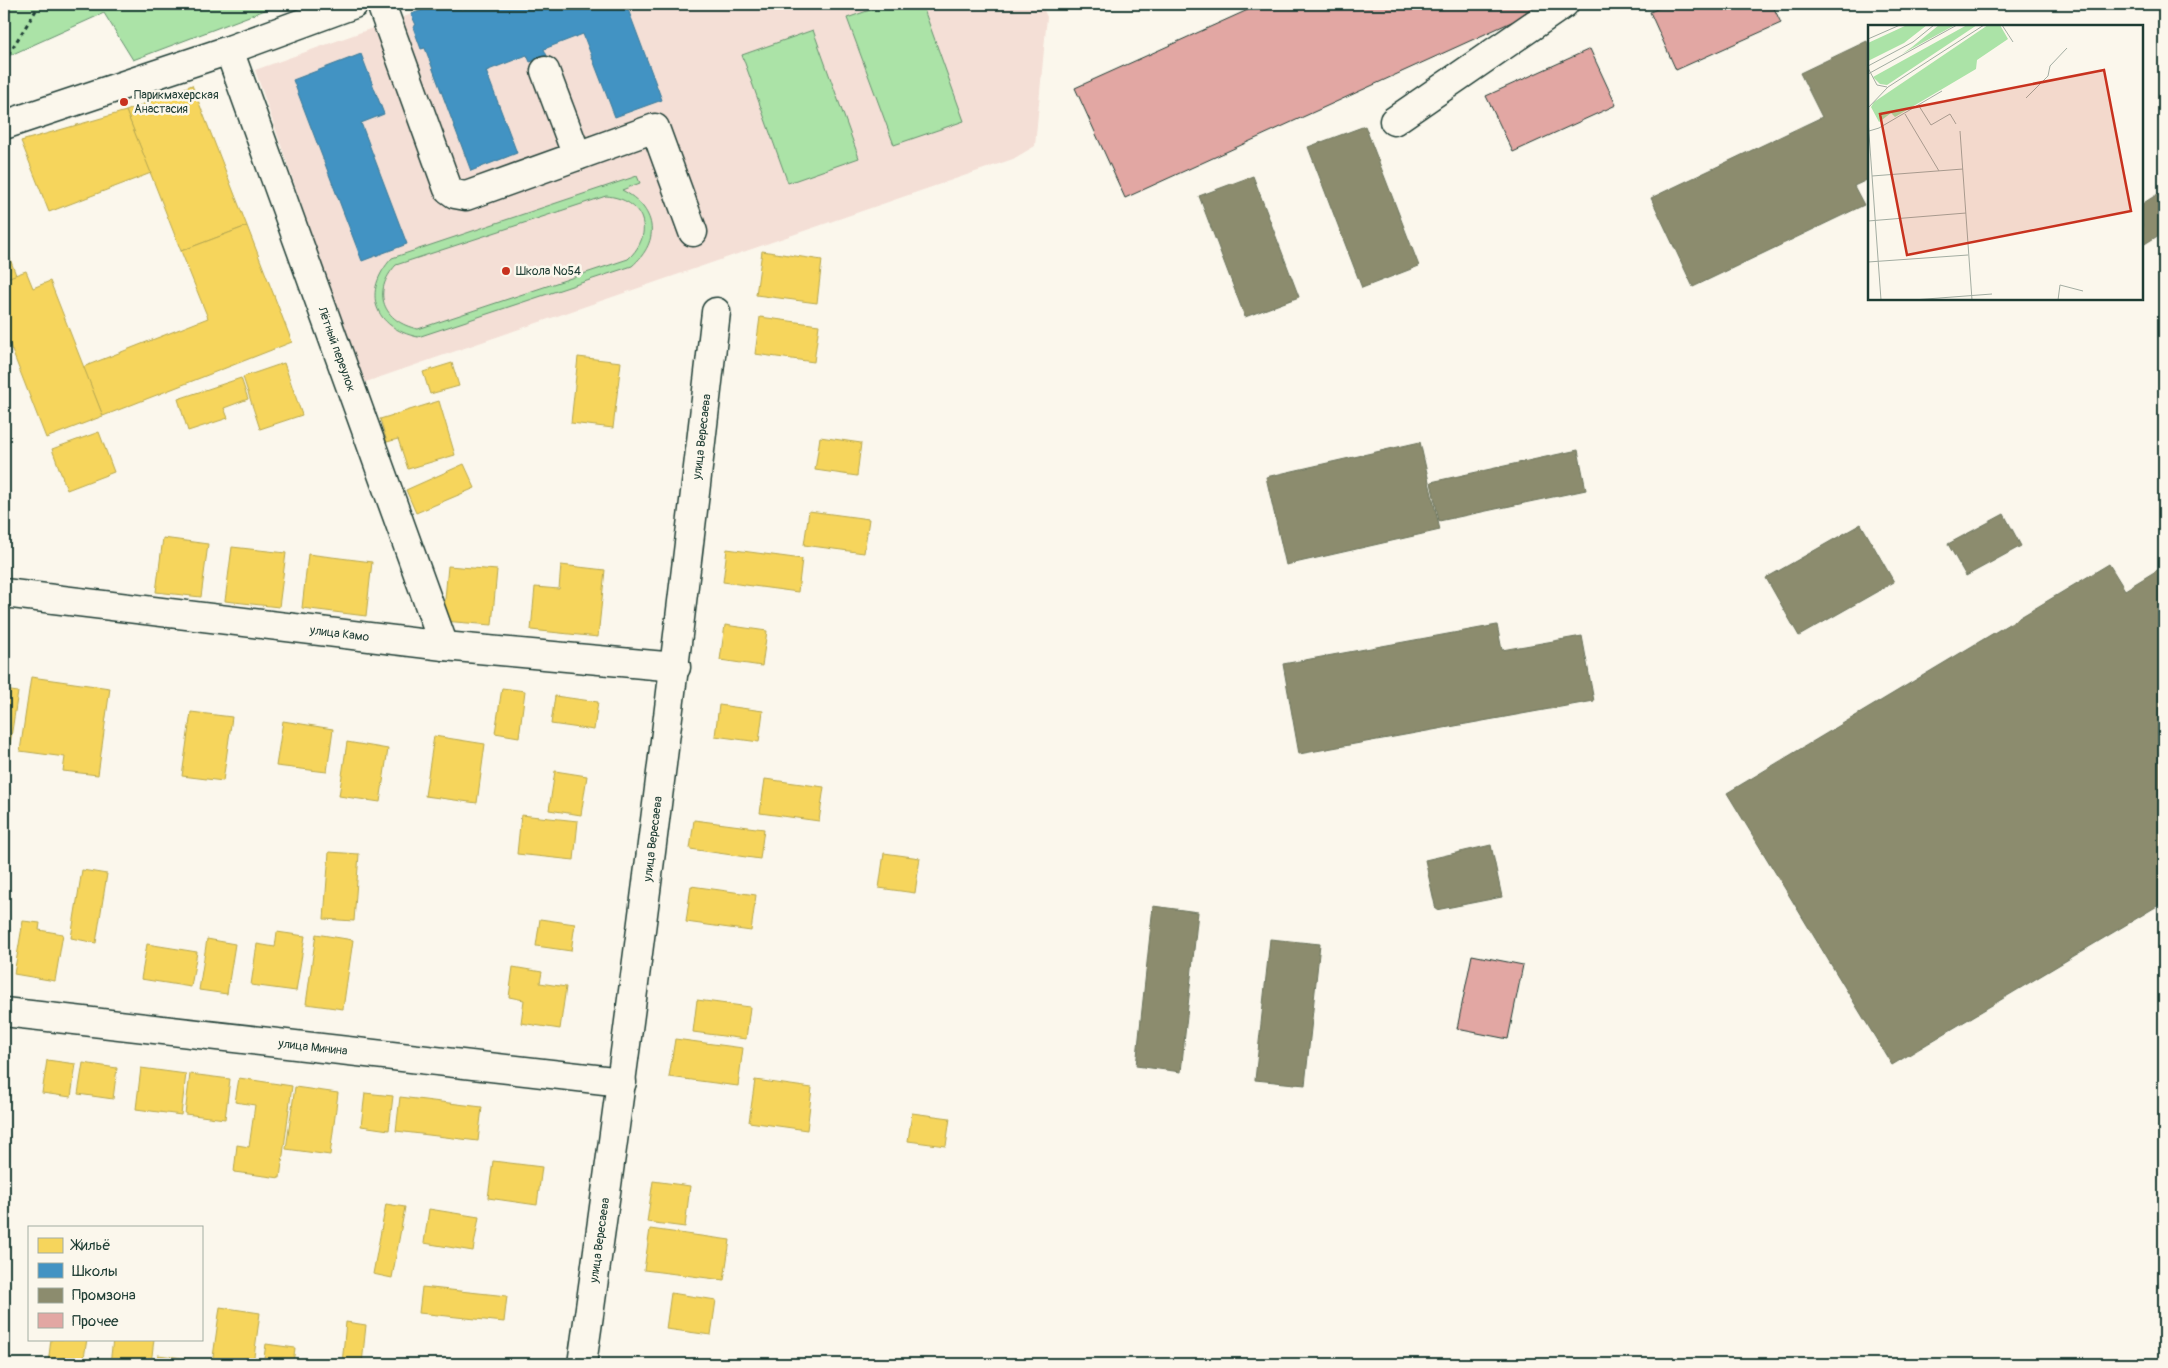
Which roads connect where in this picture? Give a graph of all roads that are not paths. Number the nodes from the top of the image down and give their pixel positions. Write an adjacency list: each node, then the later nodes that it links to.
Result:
1 (354, 4): 4 (street)
2 (381, 4): 8 (street)
3 (1564, 4): 6 (street)
4 (229, 50): 7 (street); 12 (street, Лётный переулок)
5 (545, 71): 8 (street)
6 (1394, 121)
7 (4, 125)
8 (577, 156): 9 (street)
9 (693, 232)
10 (716, 312): 13 (street, улица Вересаева)
11 (4, 593): 12 (street, улица Камо)
12 (444, 646): 13 (street, улица Камо)
13 (676, 667): 15 (street, улица Вересаева)
14 (4, 1012): 15 (street, улица Минина)
15 (622, 1082): 16 (street, улица Вересаева)
16 (582, 1364)

